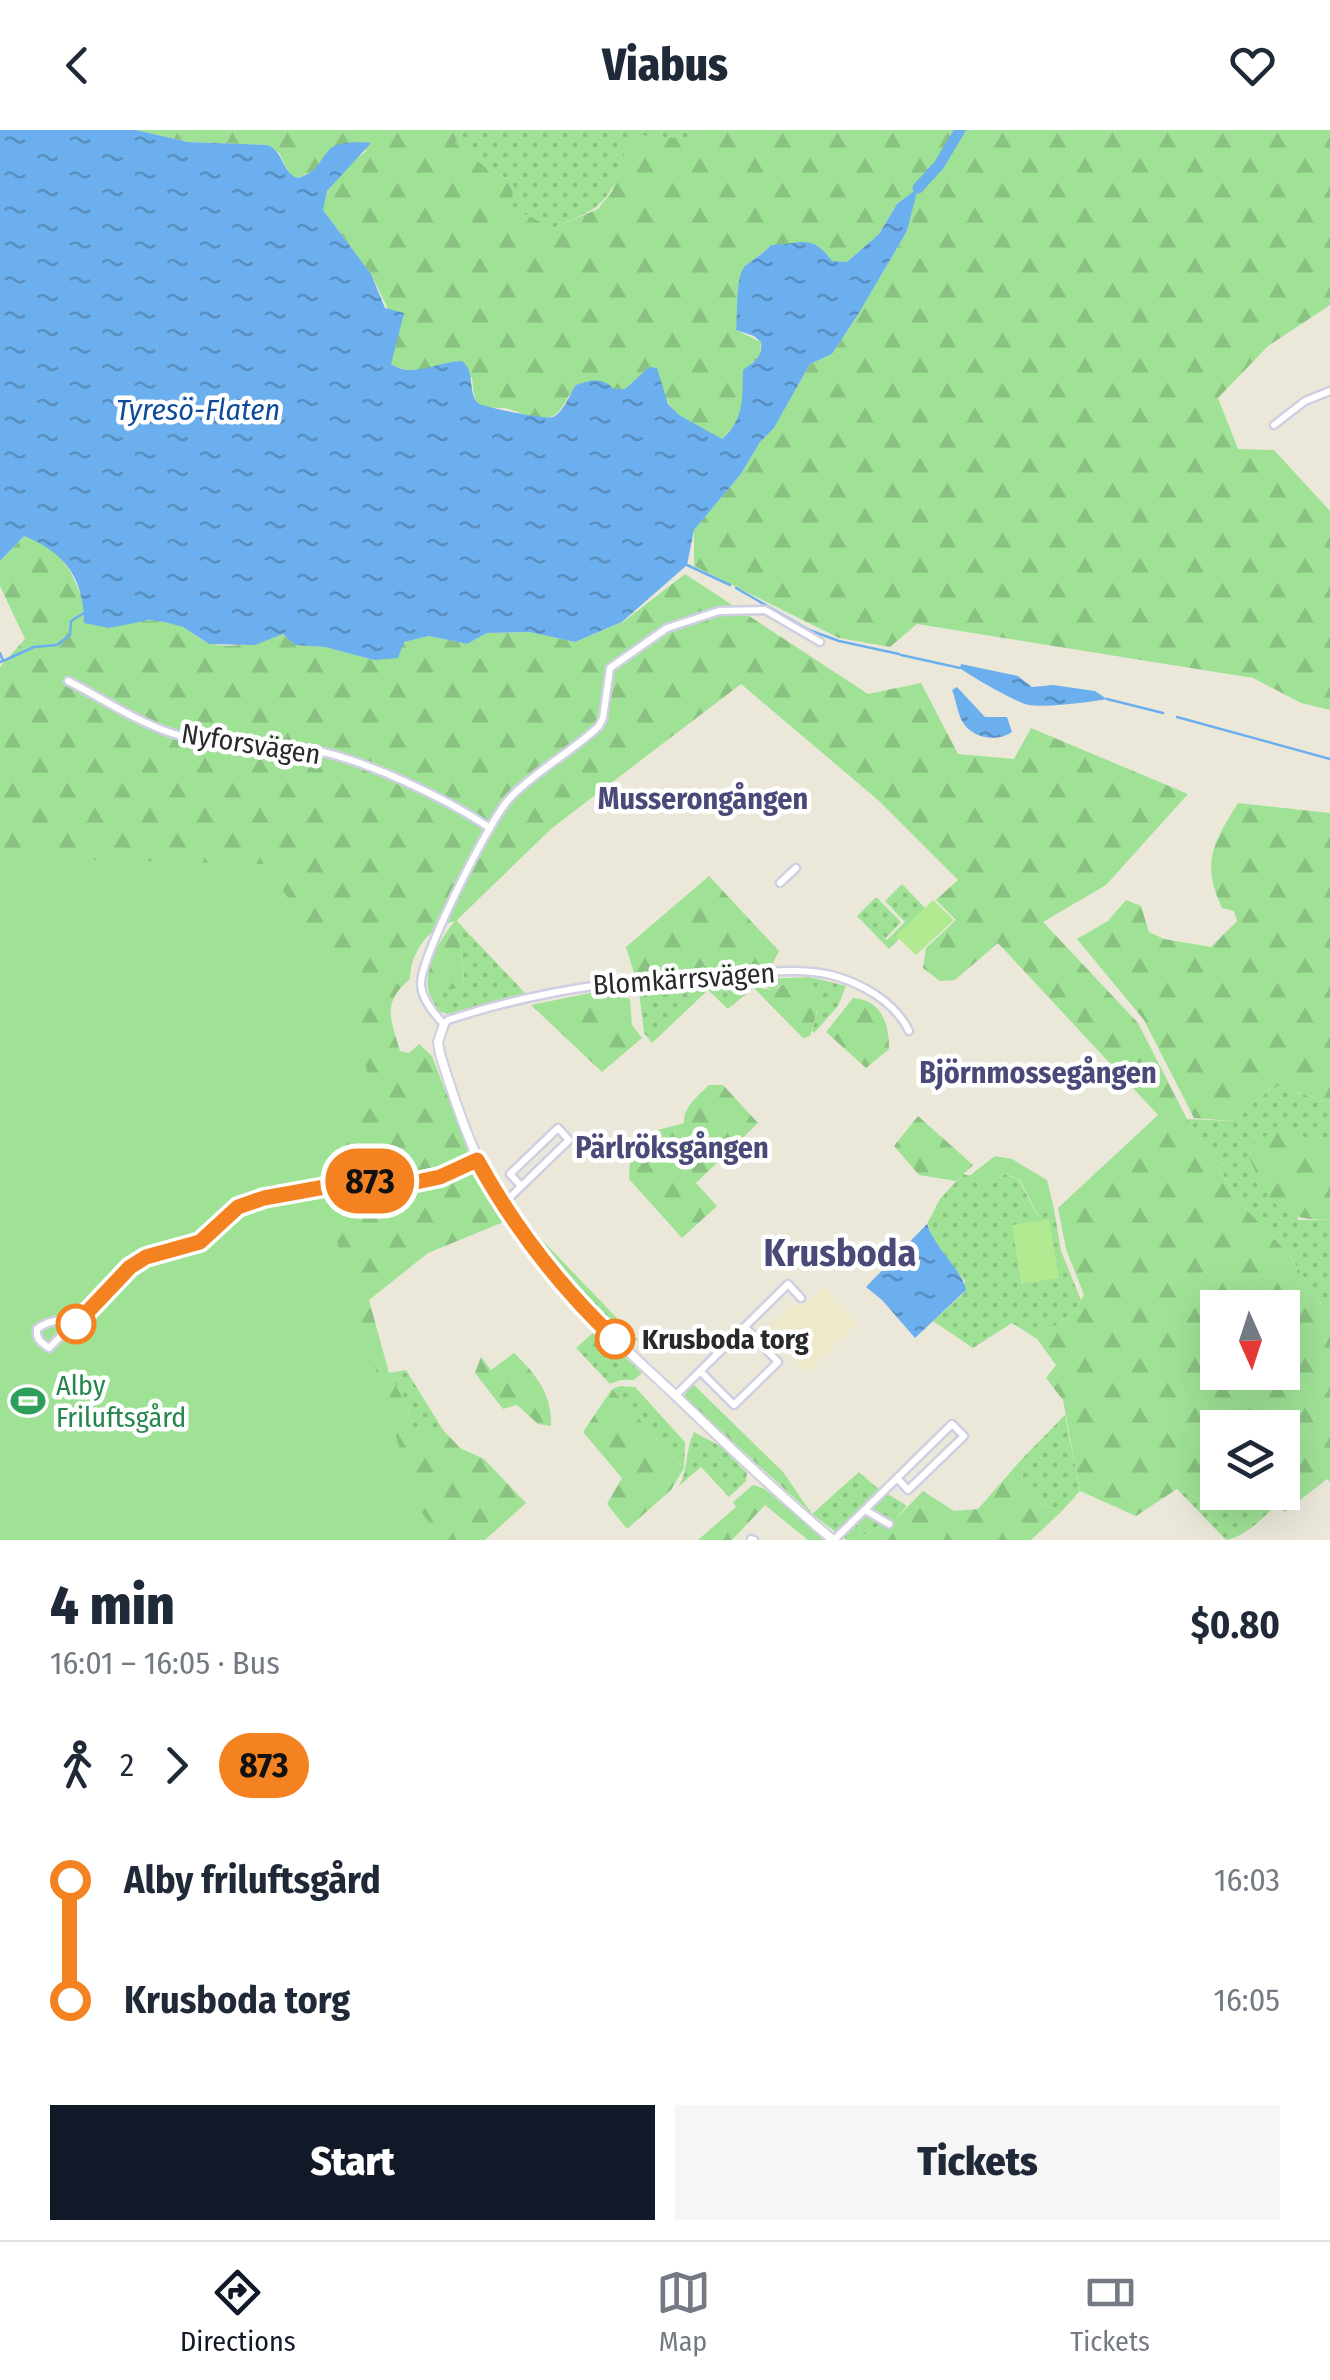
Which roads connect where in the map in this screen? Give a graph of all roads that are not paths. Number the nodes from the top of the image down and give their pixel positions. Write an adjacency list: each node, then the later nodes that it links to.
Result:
1 (1330, 391): 2 (street)
2 (1274, 425)
3 (820, 642): 5 (street)
4 (68, 681): 5 (street, Nyforsvägen)
5 (490, 828): 8 (street)
6 (796, 868): 7 (street)
7 (780, 883)
8 (444, 1024): 9 (street, Blomkärrsvägen); 10 (street)
9 (909, 1031)
10 (477, 1160): 12 (street); 14 (street)
11 (522, 1186): 11 (street); 12 (street)
12 (502, 1205): 17 (street)
13 (800, 1298): 15 (street)
14 (76, 1324): 14 (street)
15 (744, 1327): 16 (street); 16 (street)
16 (700, 1371): 17 (street)
17 (675, 1396): 21 (street)
18 (897, 1478): 18 (street); 19 (street)
19 (865, 1510): 20 (street); 21 (street)
20 (888, 1524)
21 (834, 1540)

